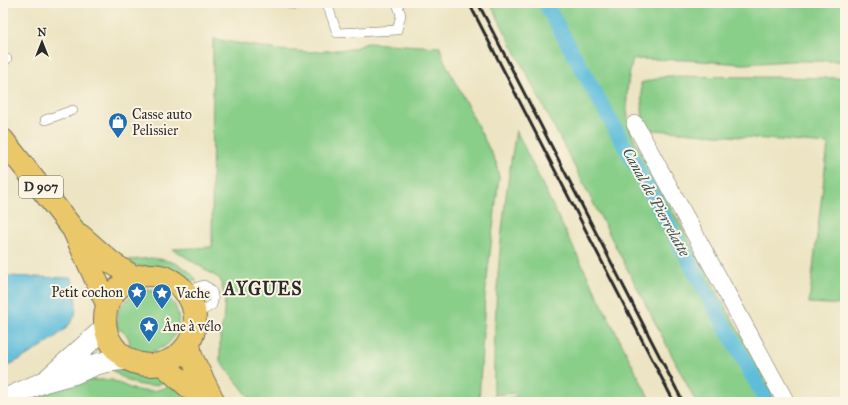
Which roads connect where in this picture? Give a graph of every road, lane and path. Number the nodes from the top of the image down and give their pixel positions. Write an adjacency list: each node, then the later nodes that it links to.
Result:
1 (287, 3): 2 (lane)
2 (305, 3)
3 (328, 3): 4 (lane)
4 (397, 3)
5 (73, 110): 6 (lane)
6 (45, 120)
7 (635, 124): 20 (street)
8 (3, 140): 9 (main road, D 907)
9 (73, 229): 10 (main road, D 907); 11 (main road, D 907)
10 (134, 278): 11 (main road); 13 (main road)
11 (107, 304): 12 (main road)
12 (105, 328): 14 (main road); 16 (street)
13 (189, 343): 15 (main road); 19 (main road)
14 (126, 359): 15 (main road); 16 (street)
15 (162, 364): 18 (main road)
16 (44, 382): 17 (street)
17 (3, 400)
18 (206, 402)
19 (214, 402)
20 (786, 402)

